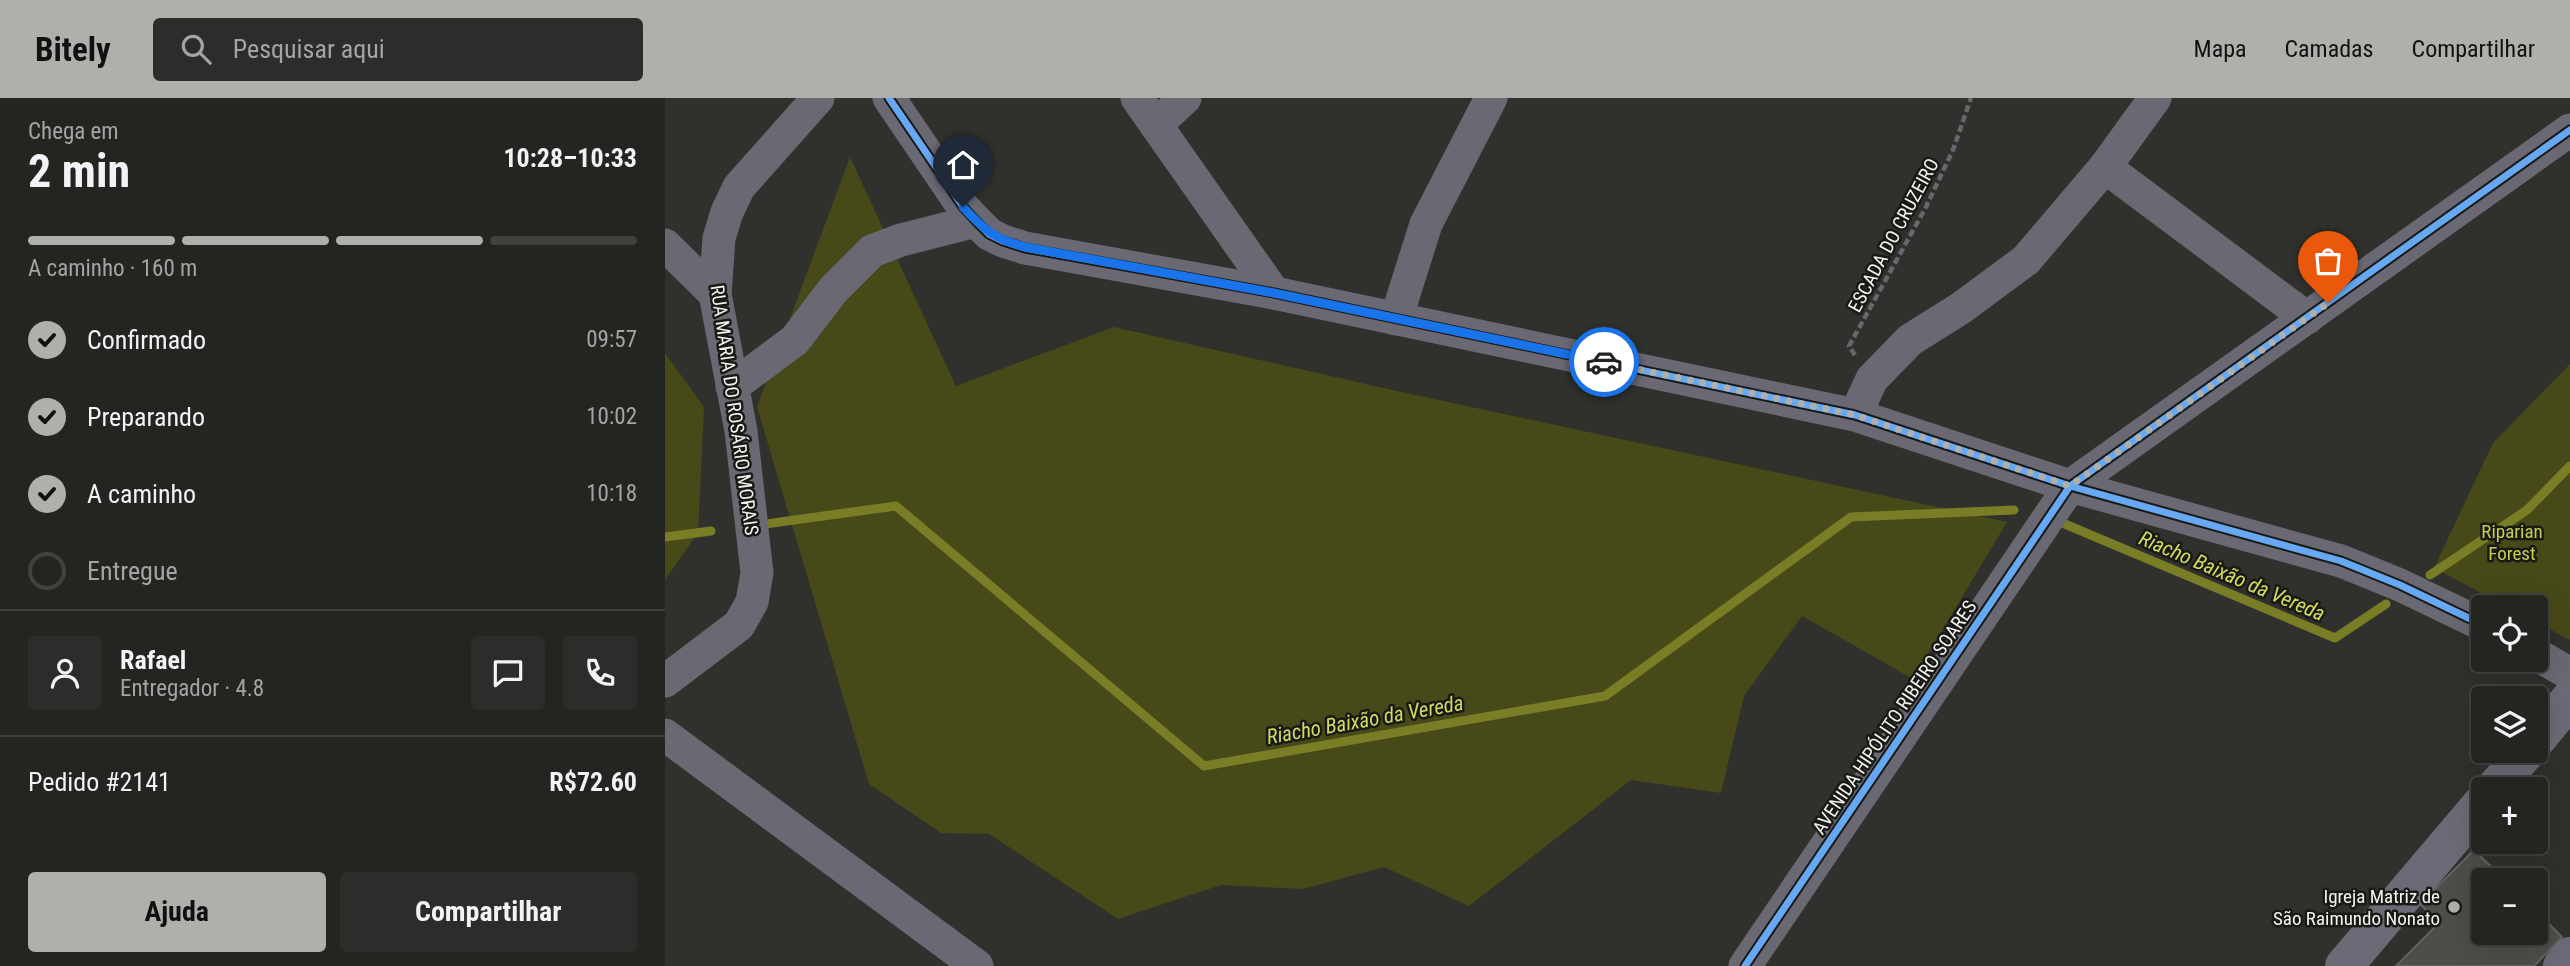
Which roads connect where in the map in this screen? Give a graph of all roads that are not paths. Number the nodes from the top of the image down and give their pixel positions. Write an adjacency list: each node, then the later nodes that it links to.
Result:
1 (818, 98): 13 (street, RUA MARIA DO ROSÁRIO MORAIS)
2 (889, 98): 10 (street)
3 (1137, 98): 7 (street)
4 (1185, 98): 7 (street)
5 (1491, 98): 15 (street)
6 (2155, 98): 9 (street)
7 (1156, 125): 12 (street)
8 (2570, 130): 14 (street)
9 (2105, 167): 14 (street); 17 (street)
10 (976, 221): 12 (street); 16 (street)
11 (665, 245): 13 (street)
12 (1274, 293): 15 (street)
13 (715, 294): 16 (street, RUA MARIA DO ROSÁRIO MORAIS)
14 (2307, 318): 18 (street)
15 (1396, 319): 17 (street)
16 (732, 387): 22 (street, RUA MARIA DO ROSÁRIO MORAIS)
17 (1855, 415): 18 (street)
18 (2070, 486): 19 (street); 31 (street, AVENIDA HIPÓLITO RIBEIRO SOARES)
19 (2471, 619)
20 (2548, 661): 21 (street)
21 (2570, 674)
22 (665, 681)
23 (2570, 699): 24 (street)
24 (2548, 726)
25 (665, 735): 30 (street)
26 (2516, 763): 27 (street)
27 (2504, 777)
28 (2471, 816): 32 (street)
29 (2570, 956): 33 (street)
30 (977, 966)
31 (1745, 966)
32 (2344, 966)
33 (2562, 966)

